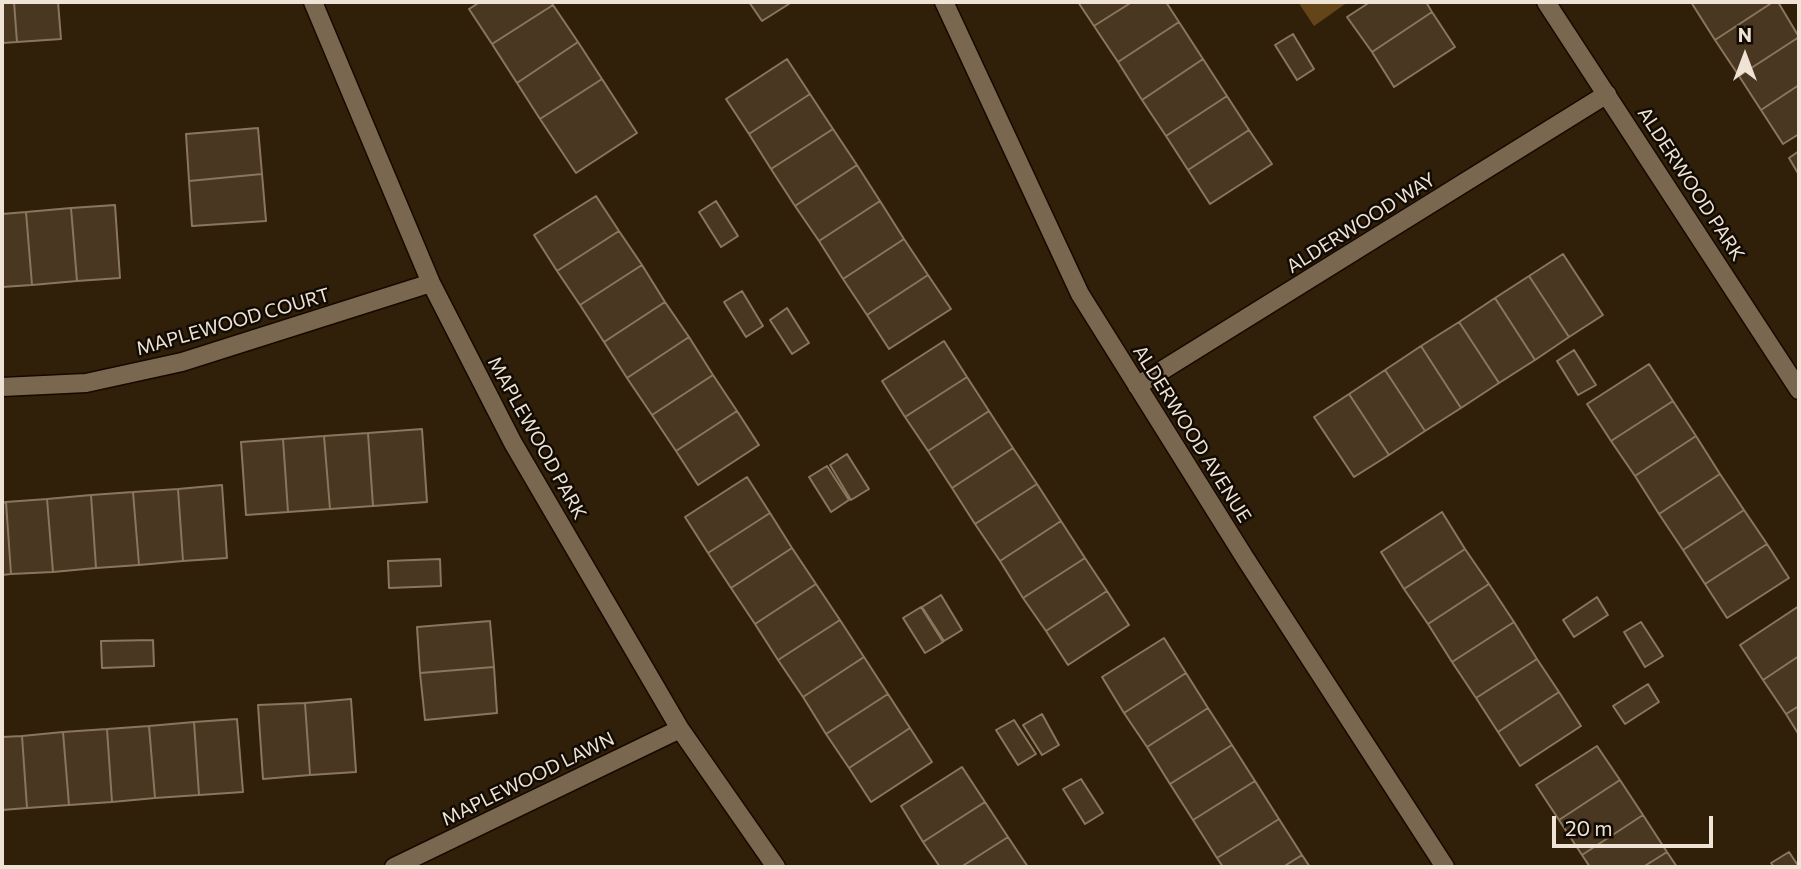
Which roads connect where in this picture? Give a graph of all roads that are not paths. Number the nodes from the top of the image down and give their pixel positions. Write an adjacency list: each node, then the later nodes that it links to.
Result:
1 (313, 2): 5 (street, MAPLEWOOD PARK)
2 (944, 2): 6 (street, ALDERWOOD AVENUE)
3 (1546, 2): 4 (street, ALDERWOOD PARK)
4 (1607, 94): 6 (street, ALDERWOOD WAY); 8 (street, ALDERWOOD PARK)
5 (431, 283): 7 (street, MAPLEWOOD COURT); 9 (street, MAPLEWOOD PARK)
6 (1137, 386): 12 (street, ALDERWOOD AVENUE)
7 (2, 387)
8 (1799, 390)
9 (680, 730): 10 (street, MAPLEWOOD LAWN); 11 (street, MAPLEWOOD PARK)
10 (394, 867)
11 (776, 867)
12 (1445, 867)

